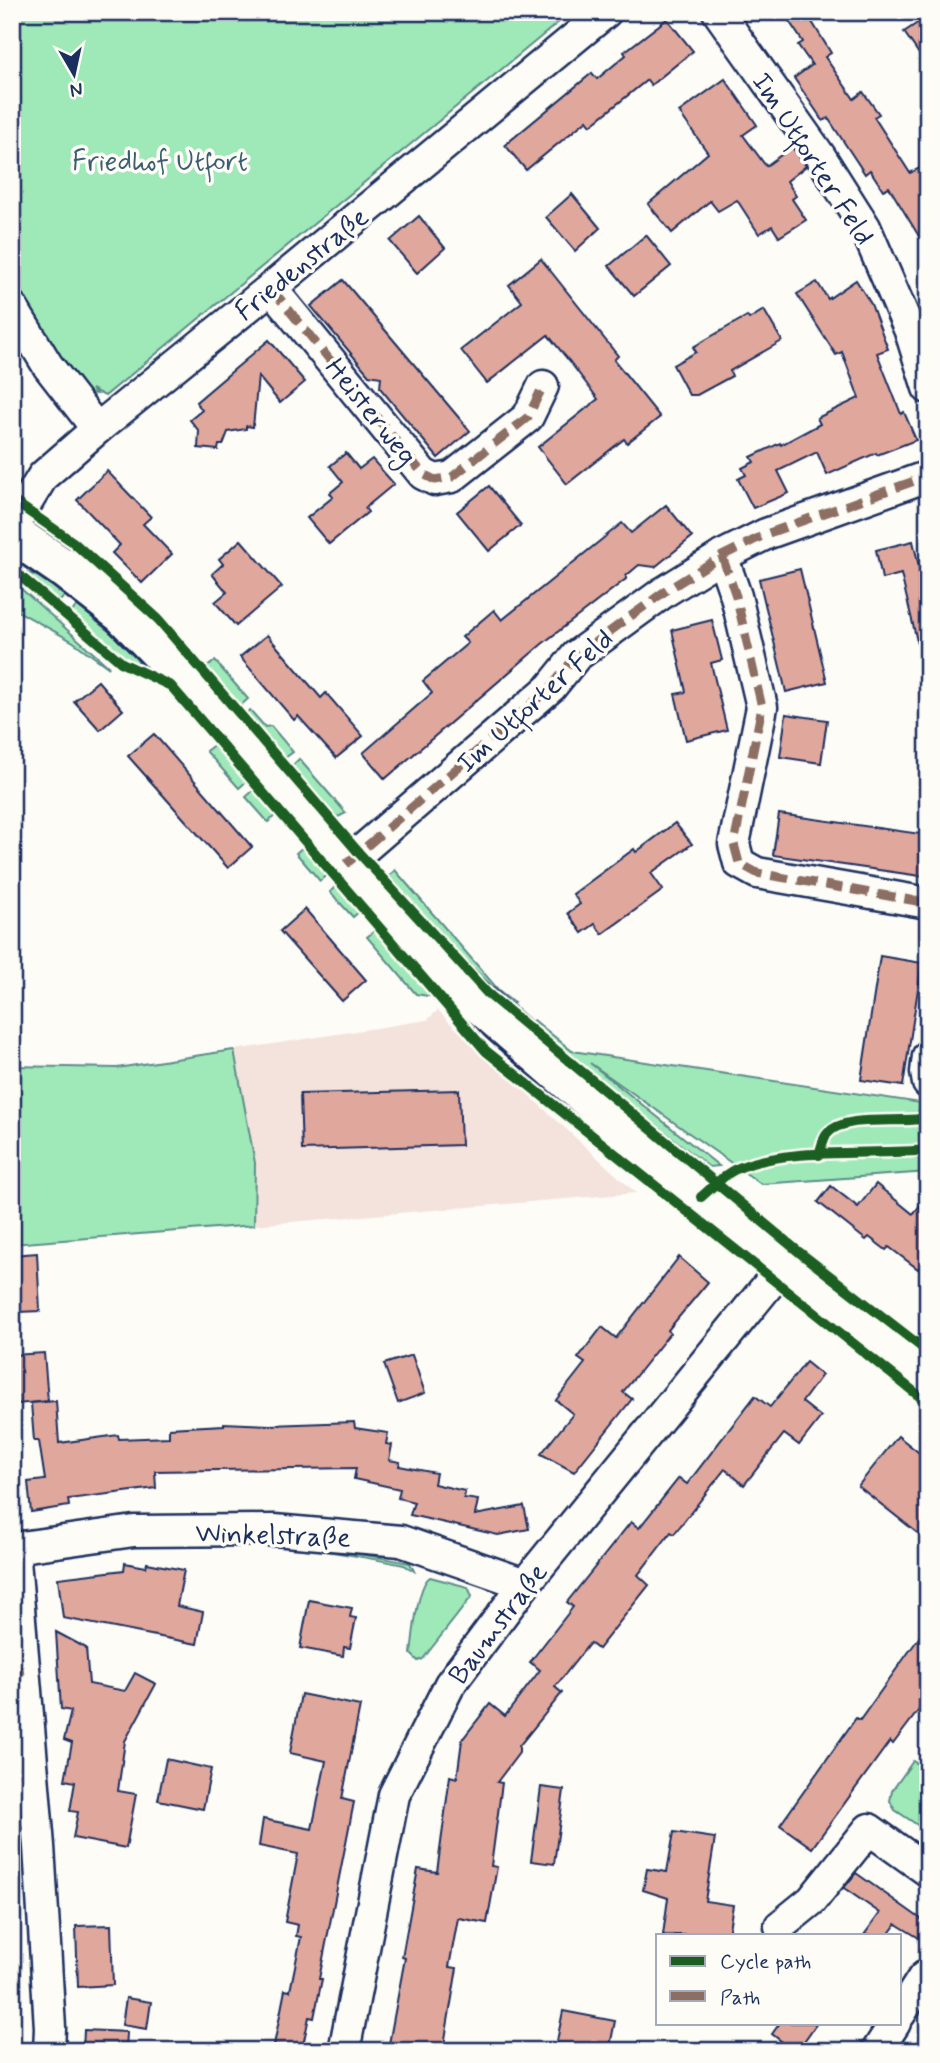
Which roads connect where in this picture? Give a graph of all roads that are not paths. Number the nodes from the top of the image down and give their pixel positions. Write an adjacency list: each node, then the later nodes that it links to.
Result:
1 (606, 12): 3 (street, Friedenstraße)
2 (718, 12): 6 (street, Im Utforter Feld)
3 (271, 288): 5 (street, Heisterweg); 7 (street, Friedenstraße)
4 (12, 307): 7 (street)
5 (543, 386)
6 (928, 388)
7 (97, 429): 9 (street, Friedenstraße)
8 (928, 476): 11 (street, Im Utforter Feld)
9 (12, 527)
10 (12, 533): 12 (street)
11 (722, 556): 12 (street, Im Utforter Feld); 13 (street)
12 (346, 864): 16 (street)
13 (928, 903)
14 (928, 1056): 15 (street)
15 (928, 1083)
16 (786, 1263): 17 (street); 19 (street, Baumstraße)
17 (928, 1373)
18 (13, 1538): 19 (street, Winkelstraße); 20 (street, Winkelstraße)
19 (525, 1584): 27 (street, Baumstraße)
20 (18, 1672): 26 (street, Winkelstraße)
21 (928, 1871): 22 (street)
22 (780, 1926)
23 (928, 1974): 24 (street)
24 (902, 2011)
25 (894, 2024): 28 (street)
26 (49, 2051)
27 (344, 2051)
28 (877, 2051)

